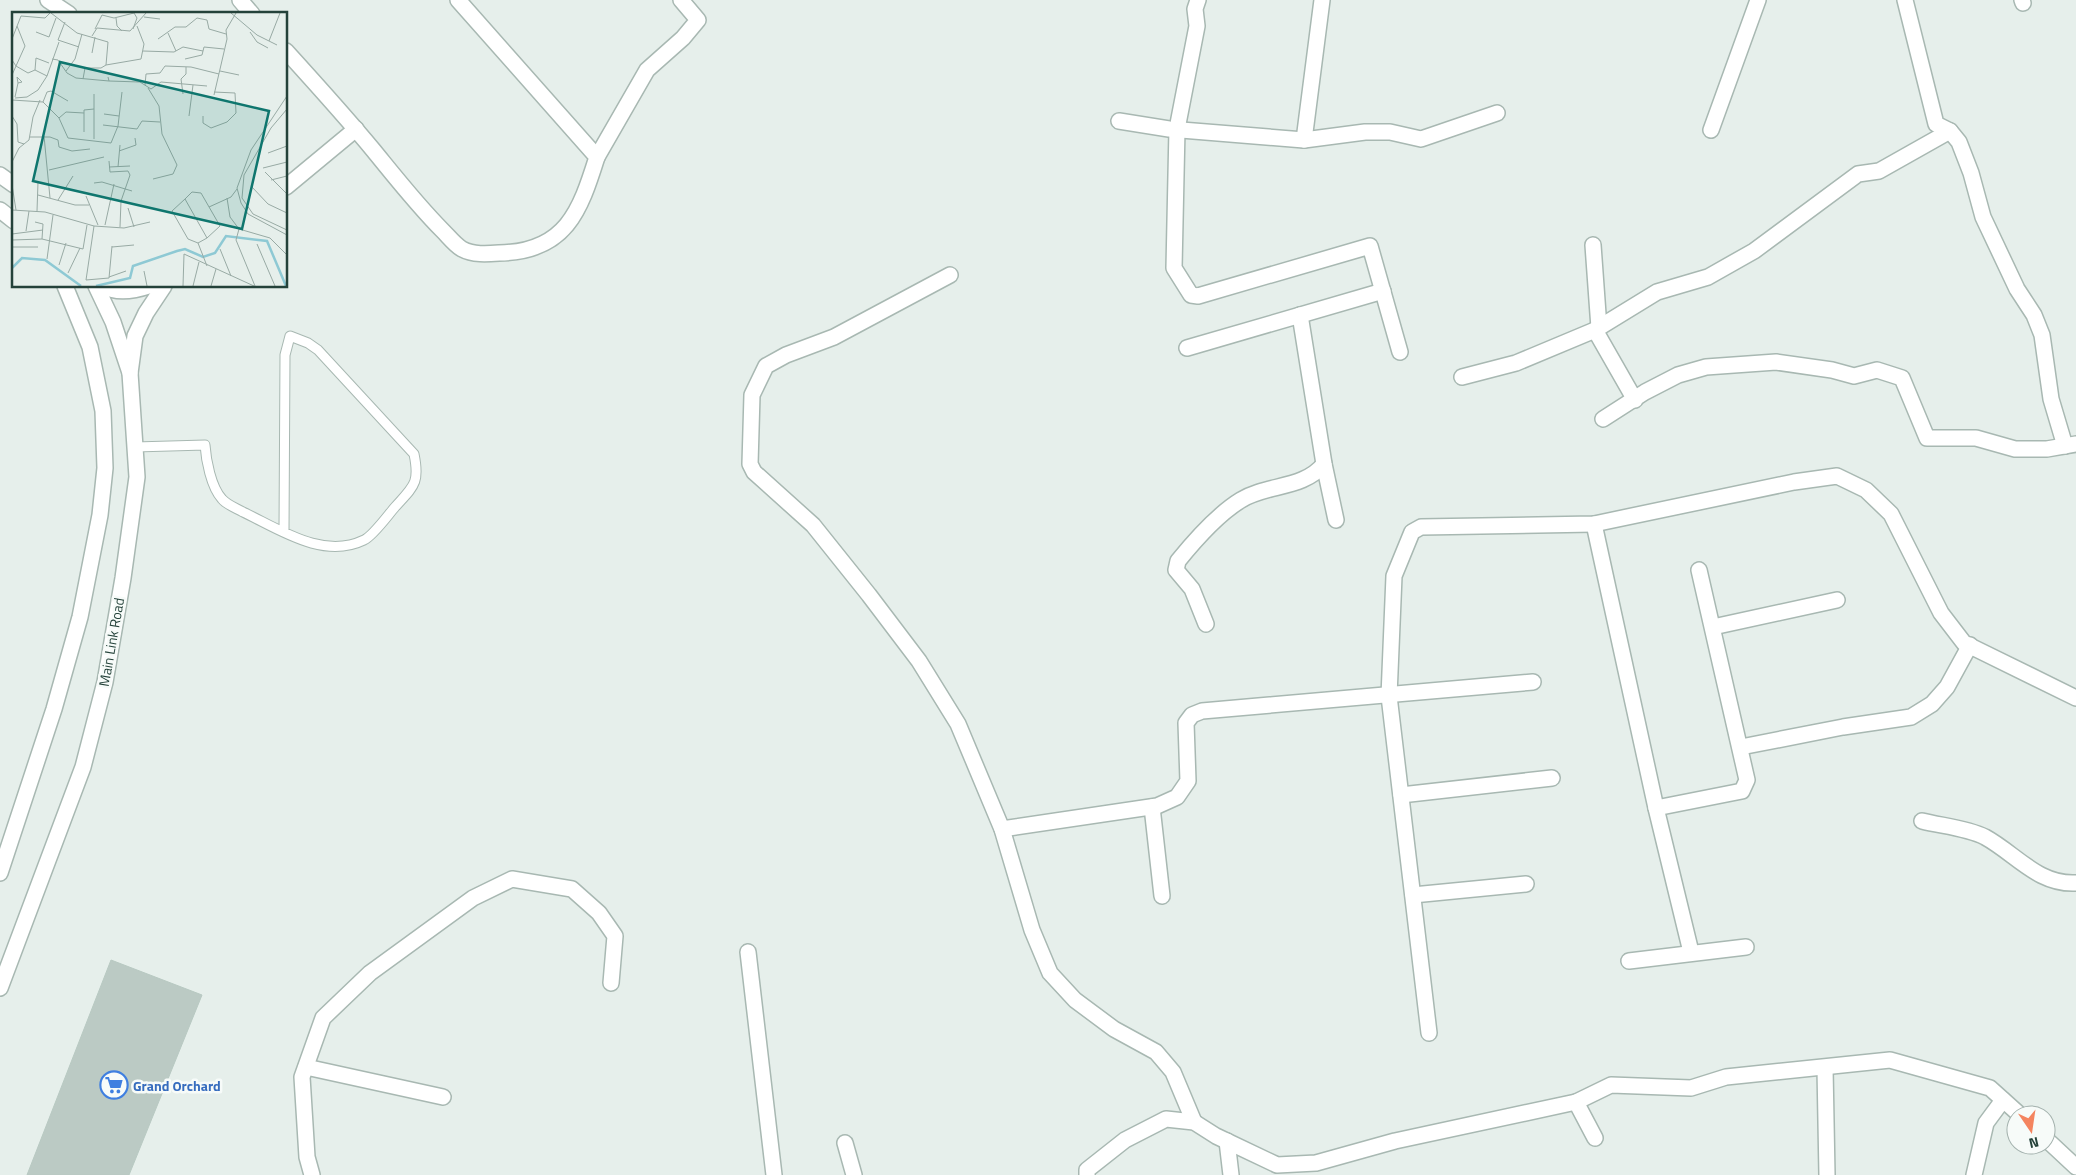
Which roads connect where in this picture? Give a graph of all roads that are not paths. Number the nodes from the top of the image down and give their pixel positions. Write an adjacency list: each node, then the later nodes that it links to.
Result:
1 (48, 0): 9 (street)
2 (240, 0): 10 (street)
3 (458, 0): 19 (street)
4 (681, 0): 19 (street)
5 (1198, 0): 15 (street)
6 (1322, 0): 18 (street)
7 (1758, 0): 16 (street)
8 (1905, 0): 17 (street)
9 (66, 12)
10 (250, 12)
11 (288, 54): 14 (street)
12 (1497, 113): 18 (street)
13 (1119, 121): 15 (street)
14 (356, 129): 19 (street); 22 (street)
15 (1177, 129): 18 (street); 32 (street)
16 (1710, 130)
17 (1950, 131): 34 (street); 41 (street)
18 (1304, 140)
19 (597, 157)
20 (0, 175): 21 (street)
21 (12, 184)
22 (288, 185)
23 (0, 210): 24 (street)
24 (12, 220)
25 (1593, 245): 34 (street)
26 (950, 275): 61 (street)
27 (65, 288): 62 (street)
28 (97, 288): 37 (street, Main Link Road)
29 (110, 288): 30 (street)
30 (142, 288)
31 (163, 288): 37 (street)
32 (1384, 291): 33 (street); 36 (street)
33 (1300, 315): 35 (street); 43 (street)
34 (1597, 329): 38 (street); 39 (street)
35 (1188, 348)
36 (1400, 352)
37 (130, 373): 42 (street, Main Link Road)
38 (1462, 377)
39 (1635, 400): 40 (street); 41 (street)
40 (1603, 419)
41 (2071, 445)
42 (135, 447): 46 (lane); 72 (street, Main Link Road)
43 (1324, 464): 44 (street); 49 (street)
44 (1336, 520)
45 (1594, 524): 51 (street); 53 (street); 59 (street)
46 (284, 531): 46 (lane)
47 (1699, 570): 50 (street)
48 (1837, 600): 50 (street)
49 (1206, 624)
50 (1713, 627): 55 (street)
51 (1970, 645): 54 (street); 55 (street)
52 (1533, 682): 53 (street)
53 (1389, 696): 57 (street); 58 (street)
54 (2076, 698)
55 (1741, 747): 59 (street)
56 (1552, 778): 57 (street)
57 (1400, 795): 65 (street)
58 (1152, 807): 61 (street); 66 (street)
59 (1656, 808): 69 (street)
60 (1922, 821): 63 (street)
61 (1002, 829): 80 (street)
62 (0, 873)
63 (2076, 883)
64 (1526, 884): 65 (street)
65 (1413, 895): 73 (street)
66 (1162, 896)
67 (1746, 947): 69 (street)
68 (748, 952): 87 (street)
69 (1691, 952): 70 (street)
70 (1630, 961)
71 (611, 983): 74 (street)
72 (0, 988)
73 (1429, 1034)
74 (306, 1067): 76 (street); 86 (street)
75 (1825, 1068): 77 (street); 78 (street); 91 (street)
76 (443, 1097)
77 (2003, 1100): 79 (street); 92 (street)
78 (1576, 1102): 81 (street); 82 (street)
79 (2009, 1105)
80 (1194, 1122): 82 (street); 89 (street)
81 (1595, 1138)
82 (1227, 1142): 90 (street)
83 (845, 1143): 88 (street)
84 (2056, 1148): 85 (street)
85 (2076, 1166)
86 (312, 1175)
87 (774, 1175)
88 (854, 1175)
89 (1087, 1175)
90 (1231, 1175)
91 (1826, 1175)
92 (1974, 1175)

